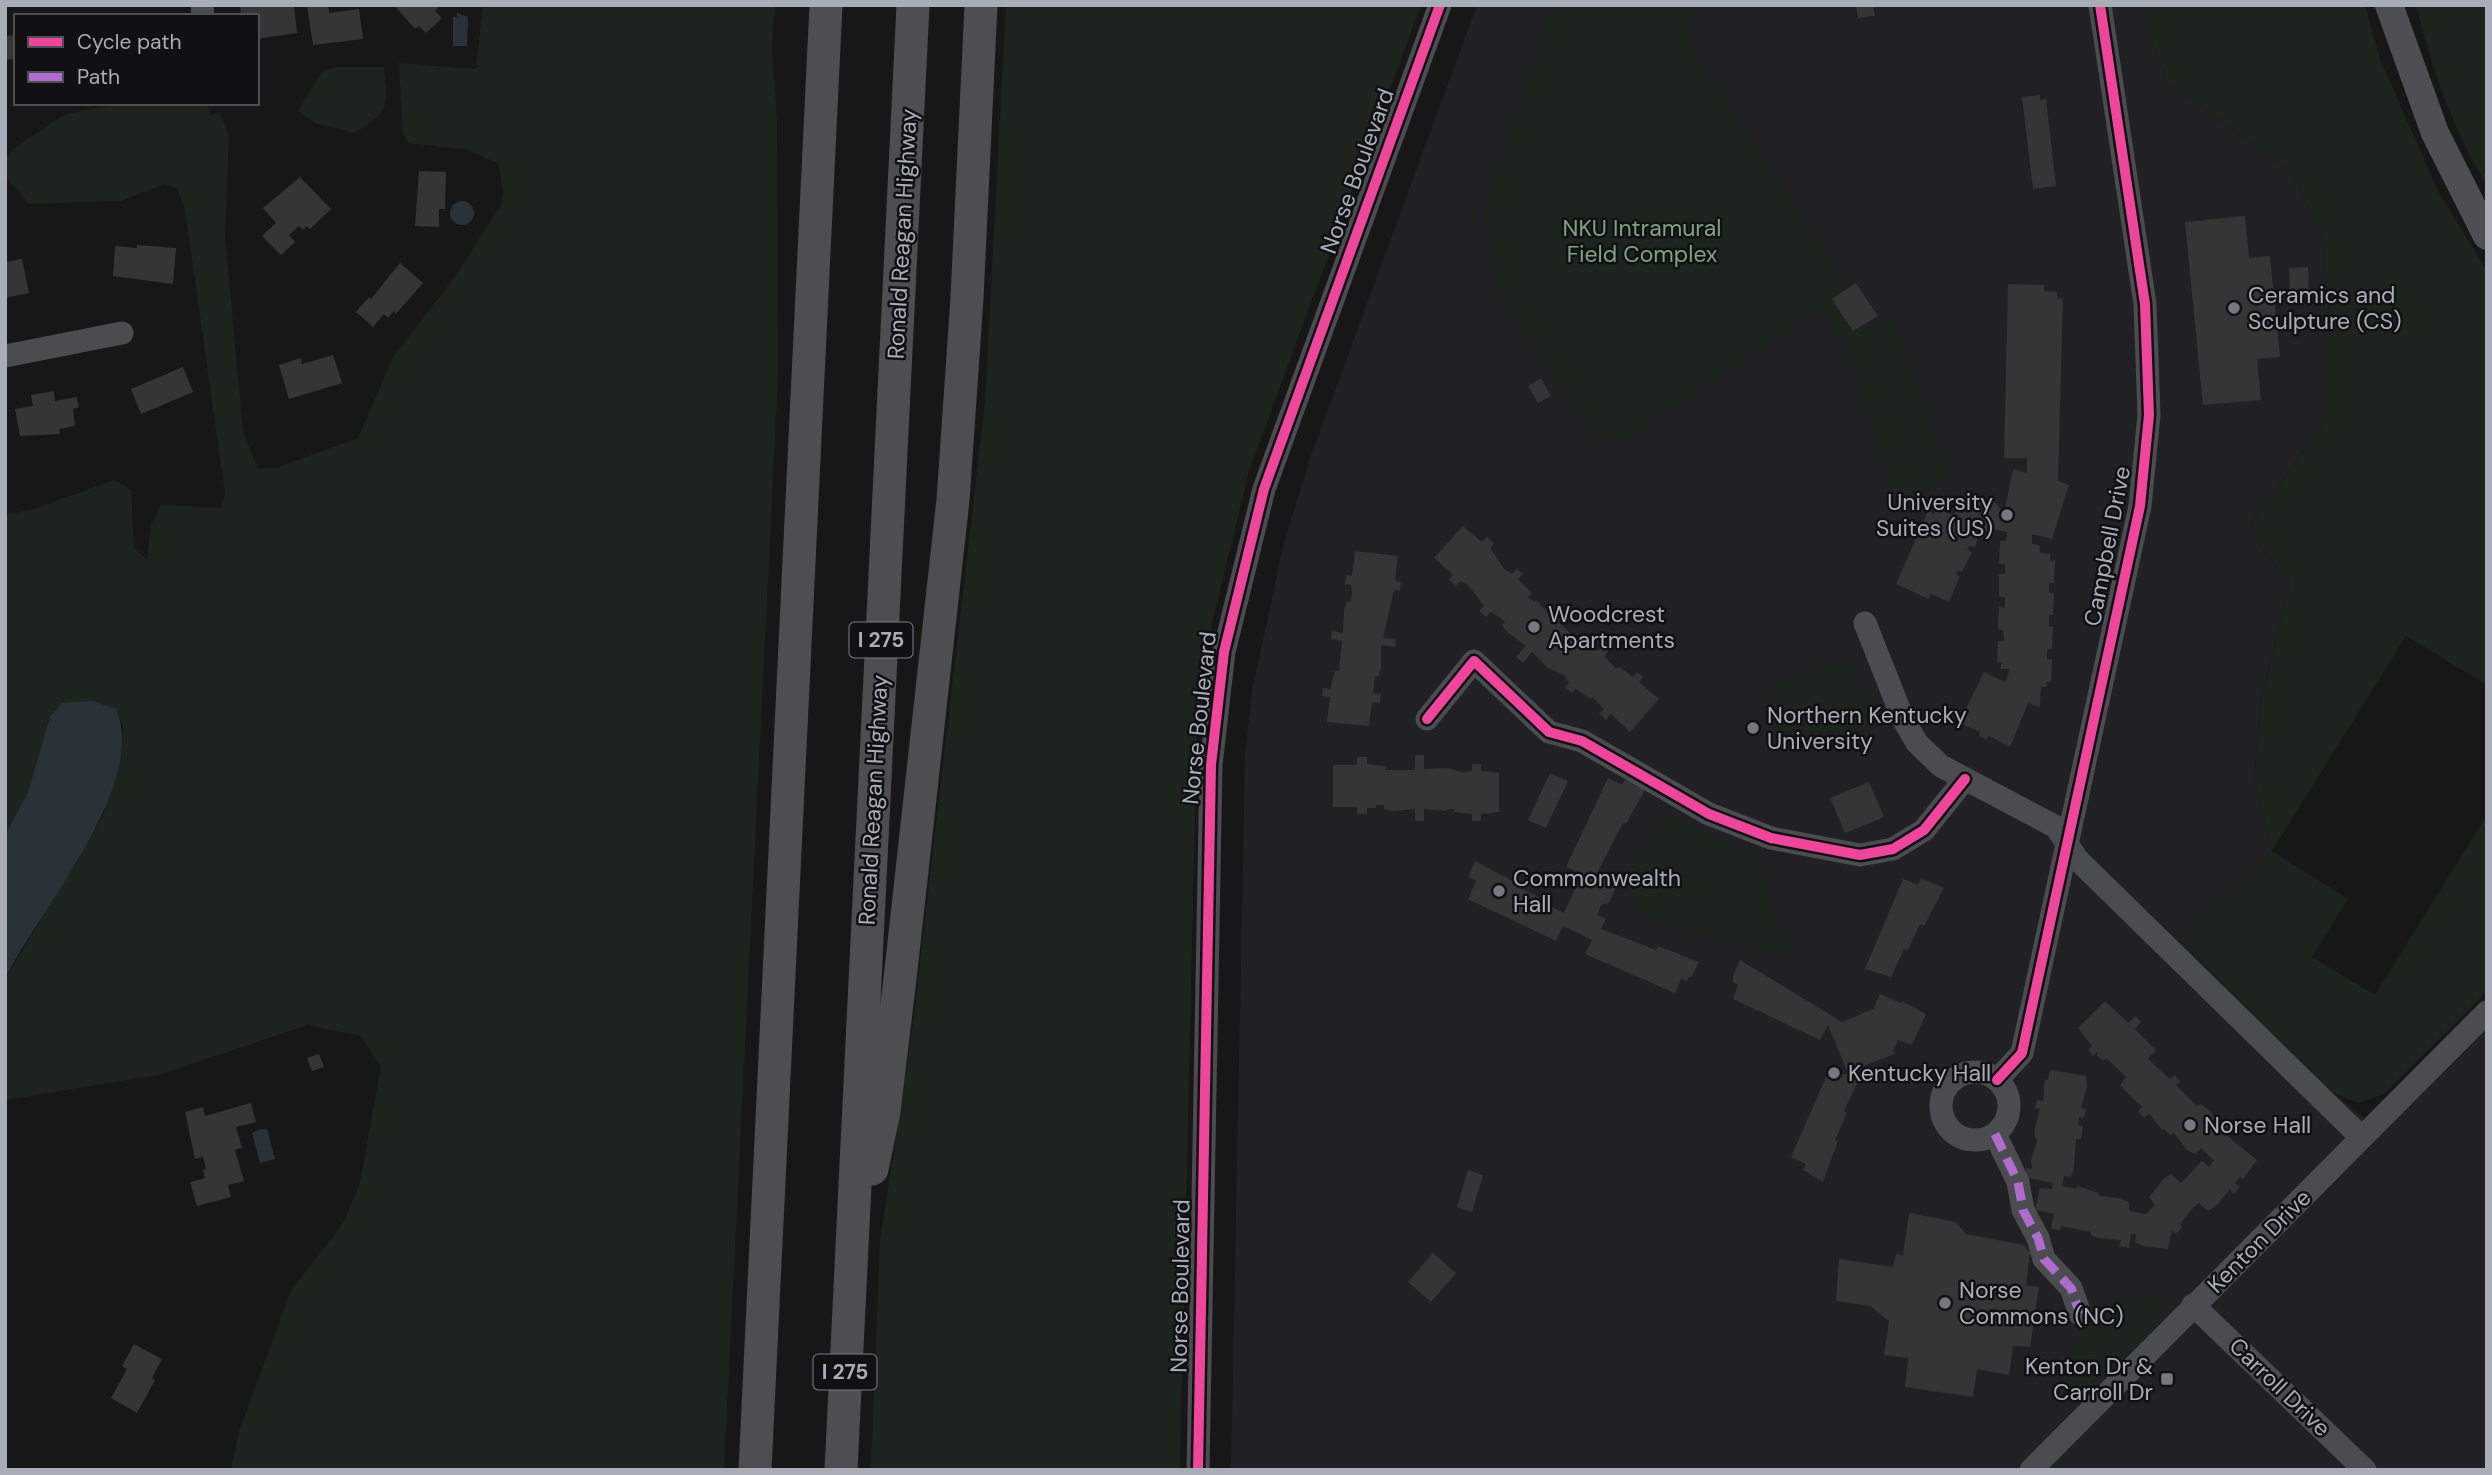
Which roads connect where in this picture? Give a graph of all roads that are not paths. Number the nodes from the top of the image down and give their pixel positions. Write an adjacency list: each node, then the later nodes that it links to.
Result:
1 (826, 5): 21 (highway)
2 (913, 5): 18 (highway, Ronald Reagan Highway / I 275)
3 (981, 5): 18 (highway)
4 (1440, 5): 23 (street, Norse Boulevard)
5 (2100, 5): 13 (street, Campbell Drive)
6 (2389, 5): 7 (main road)
7 (2487, 236)
8 (122, 333): 9 (street)
9 (5, 356)
10 (1866, 623): 12 (street)
11 (1427, 719): 12 (street)
12 (1965, 779): 13 (street)
13 (2068, 848): 15 (street, Campbell Drive); 17 (street)
14 (2487, 1012): 17 (street, Kenton Drive)
15 (1997, 1080): 16 (street); 16 (street)
16 (1995, 1135): 20 (street)
17 (2361, 1138): 19 (street, Kenton Drive)
18 (850, 1274): 22 (highway, Ronald Reagan Highway / I 275)
19 (2193, 1305): 24 (street, Kenton Drive); 25 (street, Carroll Drive)
20 (2080, 1314)
21 (755, 1470)
22 (841, 1470)
23 (1198, 1470)
24 (2031, 1470)
25 (2365, 1470)

